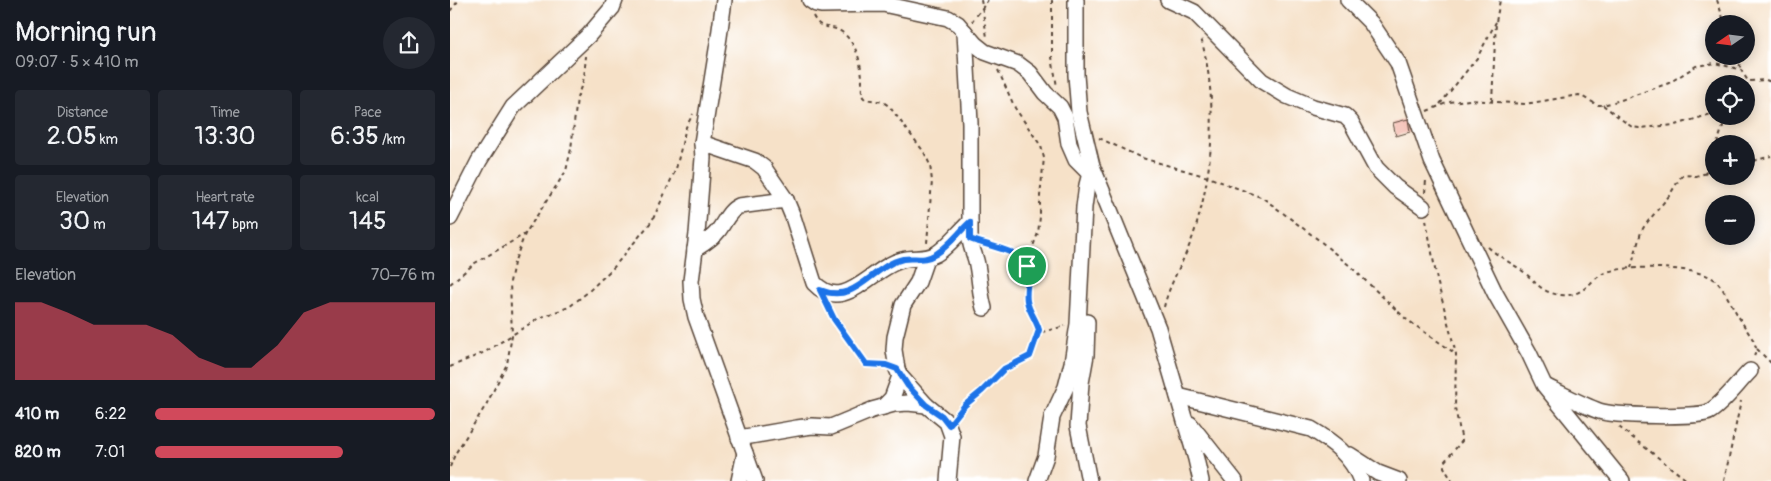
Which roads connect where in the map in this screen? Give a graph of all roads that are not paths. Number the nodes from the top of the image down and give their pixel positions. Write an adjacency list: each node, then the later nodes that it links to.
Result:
1 (615, 0): 14 (street)
2 (724, 0): 10 (street)
3 (810, 0): 9 (street)
4 (1076, 0): 11 (street)
5 (1168, 0): 13 (street)
6 (1348, 0): 8 (street)
7 (1359, 0): 8 (street)
8 (1371, 23): 22 (street)
9 (964, 32): 11 (street); 15 (street)
10 (702, 143): 12 (street); 16 (street)
11 (1091, 170): 18 (street); 23 (street)
12 (786, 200): 16 (street); 17 (street)
13 (1423, 207)
14 (450, 218)
15 (970, 222): 17 (street); 19 (street)
16 (695, 248): 27 (street)
17 (926, 259): 21 (street)
18 (1081, 274): 34 (street); 35 (street)
19 (984, 308)
20 (1750, 371): 22 (street)
21 (899, 372): 24 (street); 25 (street)
22 (1544, 385): 30 (street)
23 (1178, 396): 26 (street); 28 (street)
24 (926, 405): 25 (street); 33 (street)
25 (883, 407): 27 (street)
26 (1183, 414): 36 (street); 37 (street)
27 (739, 438): 29 (street)
28 (1342, 450): 38 (street); 39 (street)
29 (745, 453): 31 (street); 32 (street)
30 (1620, 479)
31 (739, 481)
32 (755, 481)
33 (948, 481)
34 (1037, 481)
35 (1089, 481)
36 (1201, 481)
37 (1236, 481)
38 (1361, 481)
39 (1399, 481)

